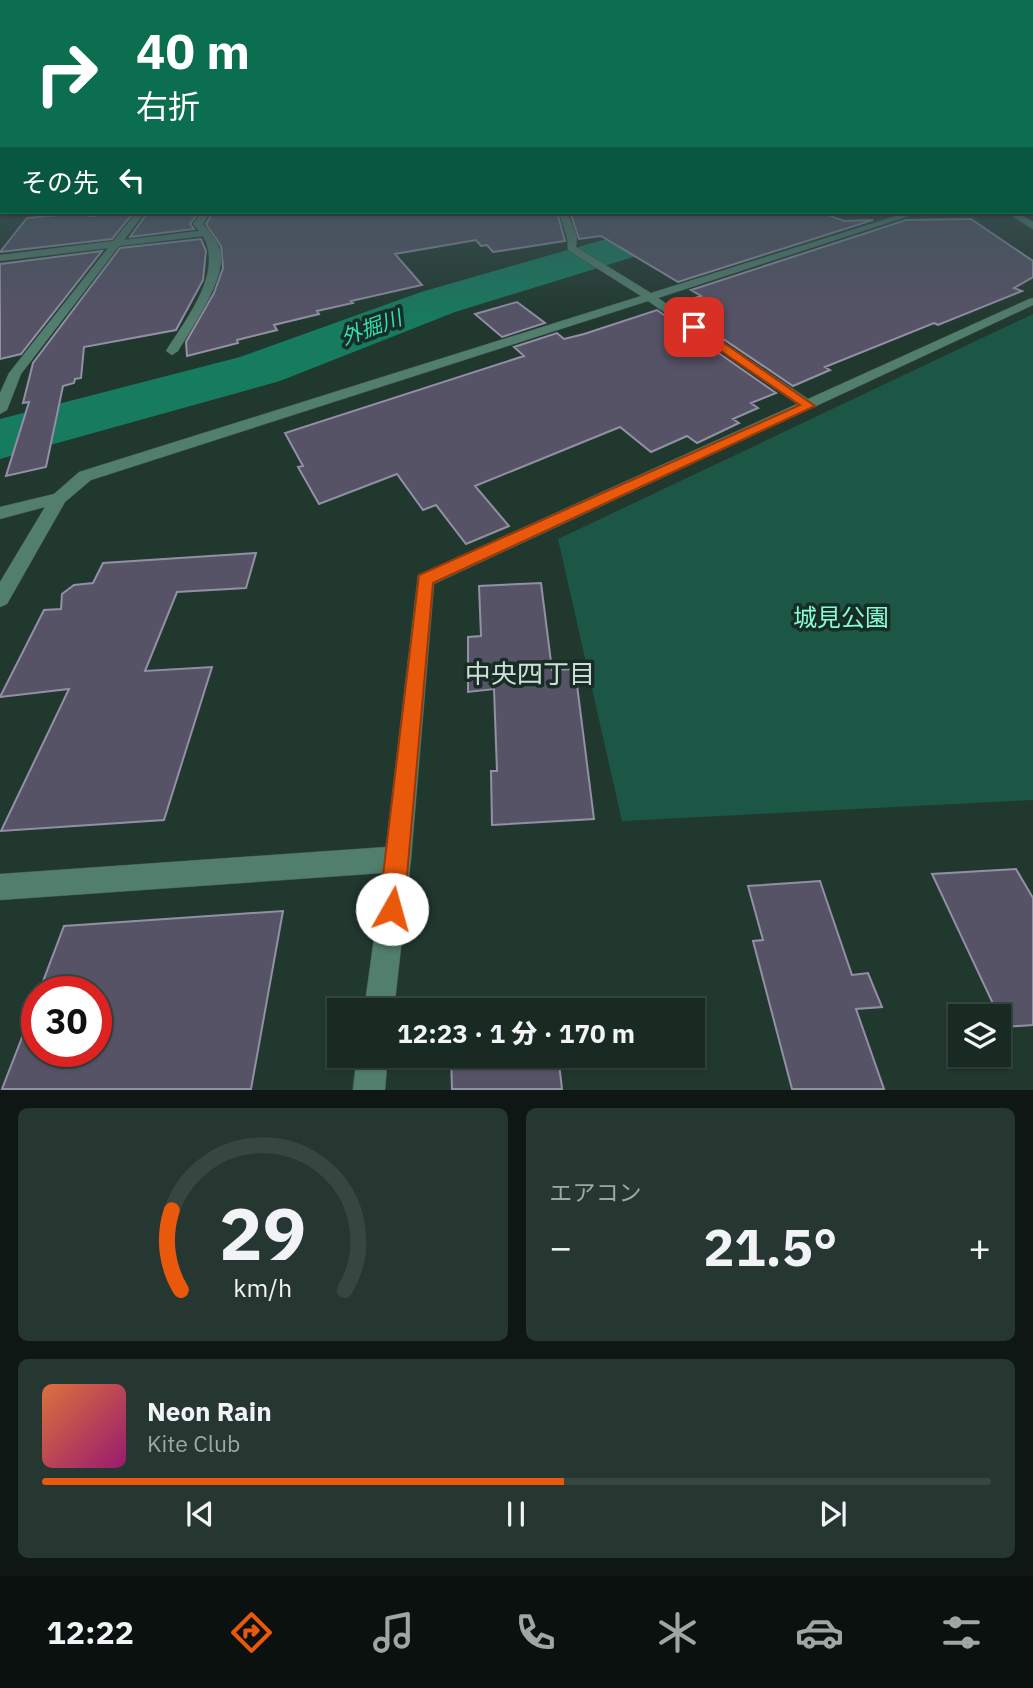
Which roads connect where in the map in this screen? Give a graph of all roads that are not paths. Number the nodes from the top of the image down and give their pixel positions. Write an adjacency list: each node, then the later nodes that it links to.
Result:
1 (132, 223): 6 (street)
2 (199, 223): 5 (street)
3 (567, 223): 8 (street)
4 (882, 223): 8 (street)
5 (207, 233): 6 (street); 10 (street)
6 (114, 244): 7 (street); 12 (street)
7 (0, 258)
8 (648, 296): 11 (street); 13 (street)
9 (1033, 301): 11 (street)
10 (172, 351)
11 (809, 406): 16 (street)
12 (0, 410)
13 (59, 498): 14 (street); 15 (street)
14 (0, 513)
15 (0, 599)
16 (398, 859): 17 (street); 18 (street)
17 (0, 887)
18 (381, 998)
19 (372, 1068): 20 (street)
20 (369, 1090)

